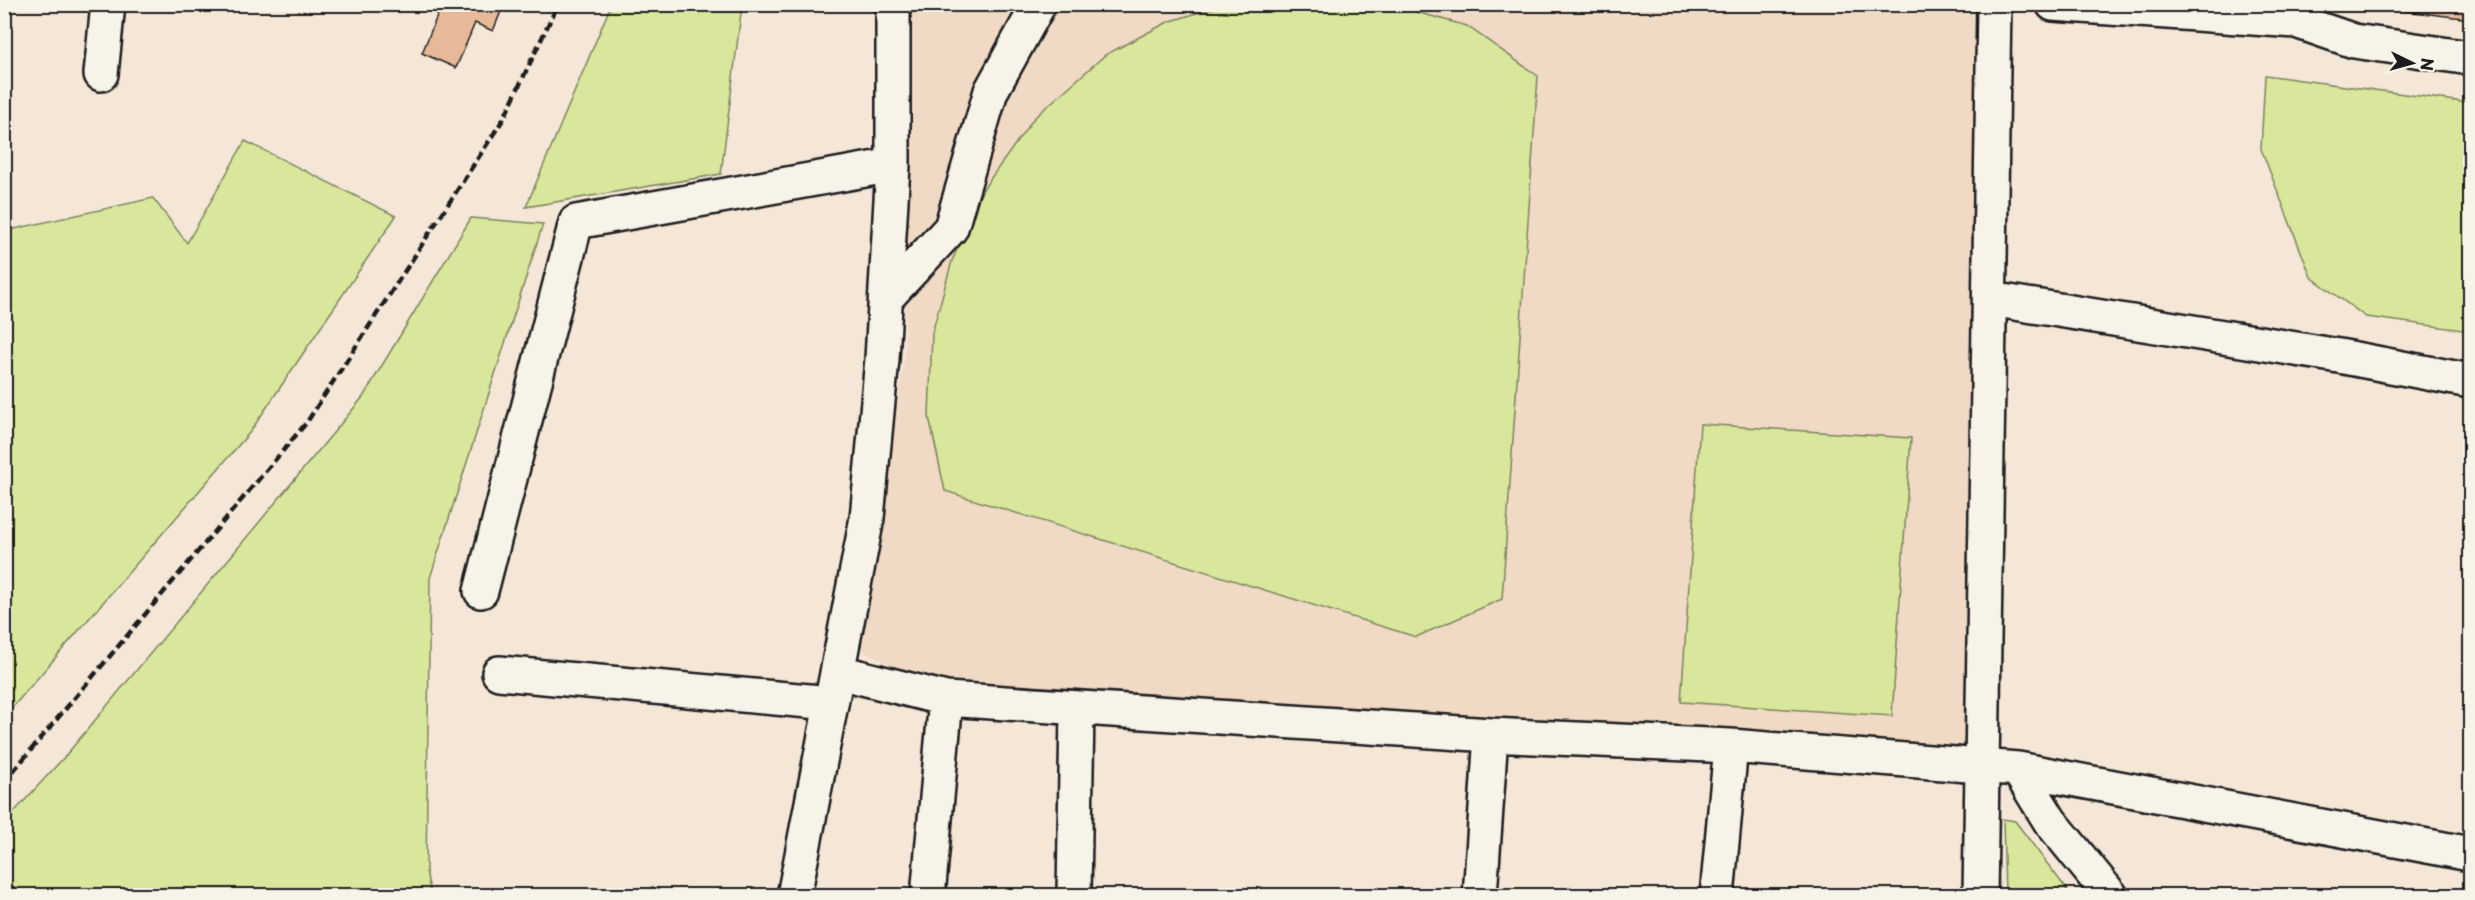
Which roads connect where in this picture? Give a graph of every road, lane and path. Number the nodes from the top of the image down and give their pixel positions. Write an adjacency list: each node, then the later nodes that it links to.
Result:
1 (108, 4): 8 (street)
2 (892, 4): 9 (street)
3 (1039, 4): 10 (street)
4 (1994, 4): 11 (street)
5 (2053, 4): 6 (street)
6 (2318, 16): 7 (street)
7 (2470, 58)
8 (101, 74)
9 (894, 165): 10 (street); 13 (street)
10 (886, 298): 14 (street)
11 (1991, 299): 12 (street); 21 (street)
12 (2470, 381)
13 (481, 591)
14 (839, 672): 16 (street); 17 (street)
15 (499, 673): 17 (street)
16 (946, 699): 18 (street); 25 (street)
17 (831, 703): 24 (street)
18 (1077, 710): 19 (street); 26 (street)
19 (1491, 735): 20 (street); 27 (street)
20 (1731, 746): 21 (street); 28 (street)
21 (1981, 766): 22 (street); 29 (street)
22 (2018, 769): 23 (street); 30 (street)
23 (2470, 854)
24 (794, 896)
25 (928, 896)
26 (1074, 896)
27 (1480, 896)
28 (1717, 896)
29 (1980, 896)
30 (2111, 896)

